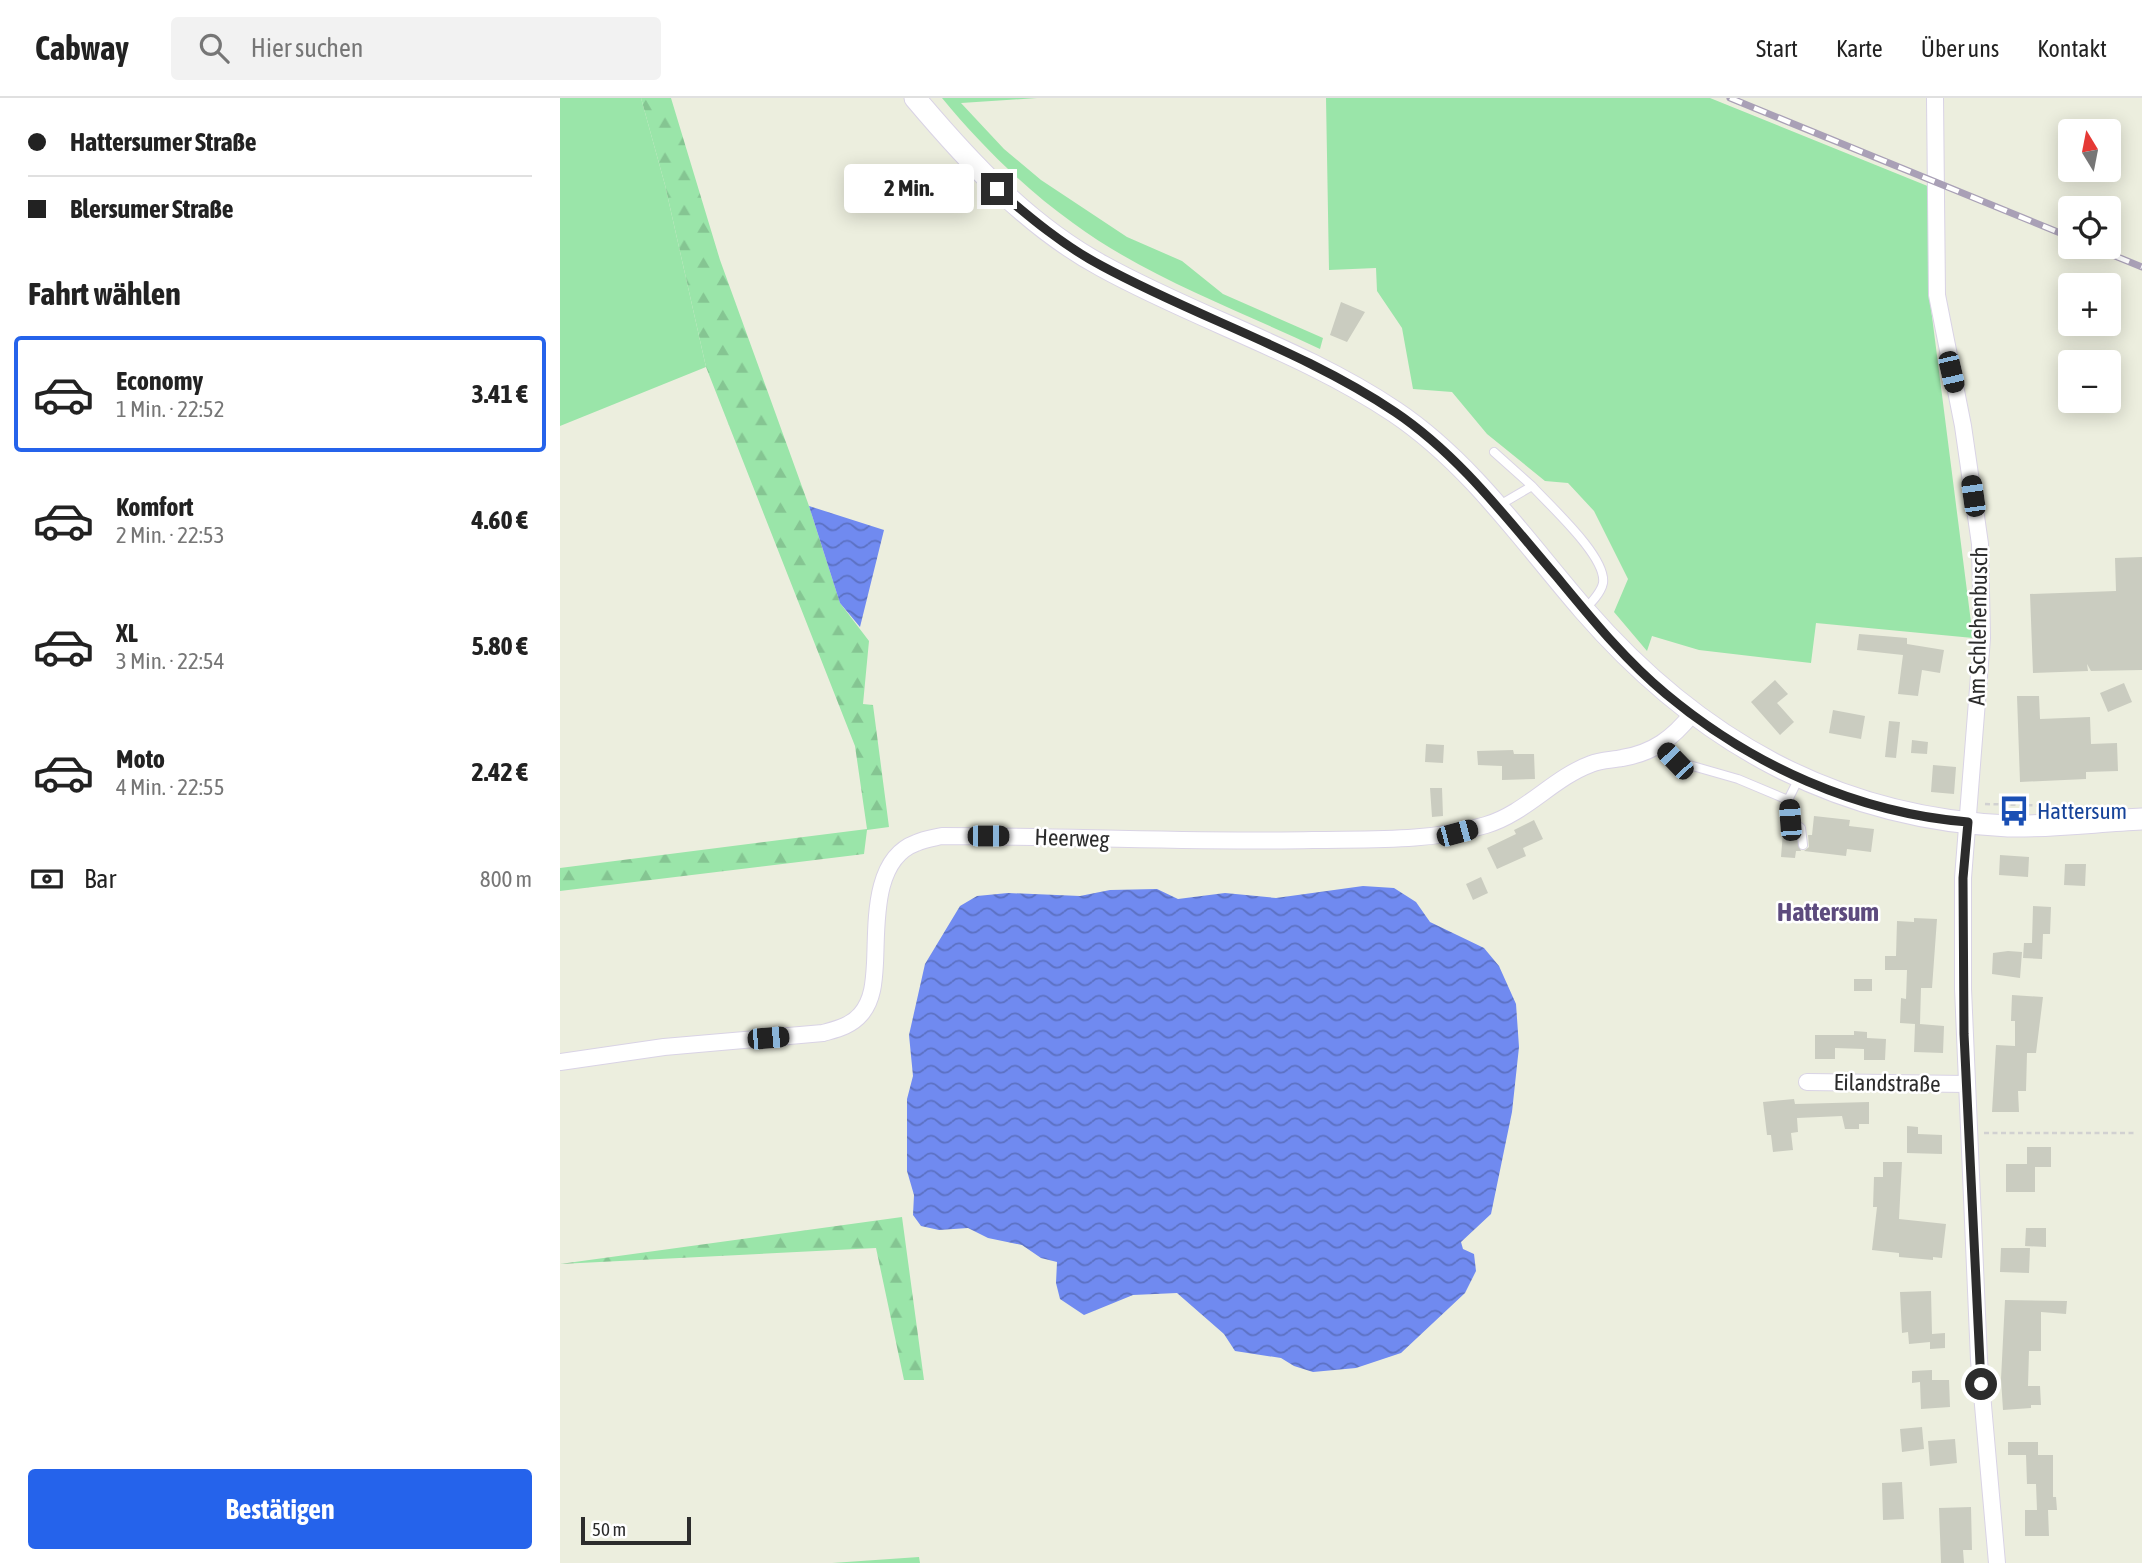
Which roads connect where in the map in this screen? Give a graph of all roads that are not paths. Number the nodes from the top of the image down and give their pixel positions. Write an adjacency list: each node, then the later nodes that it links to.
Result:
1 (915, 98): 5 (main road)
2 (1935, 98): 12 (street, Am Schlehenbusch)
3 (1494, 452): 4 (lane)
4 (1532, 486): 5 (lane); 6 (lane)
5 (1497, 507): 6 (main road)
6 (1584, 610): 7 (main road)
7 (1692, 714): 8 (street, Heerweg); 9 (main road)
8 (1660, 746): 10 (lane); 14 (street, Heerweg)
9 (1799, 778): 10 (lane); 12 (main road)
10 (1788, 800): 13 (lane)
11 (2142, 819): 12 (main road)
12 (1968, 822): 16 (street, Am Schlehenbusch)
13 (1803, 845)
14 (560, 1062)
15 (1807, 1082): 16 (street, Eilandstraße)
16 (1967, 1084): 17 (street, Am Schlehenbusch)
17 (1997, 1563)

